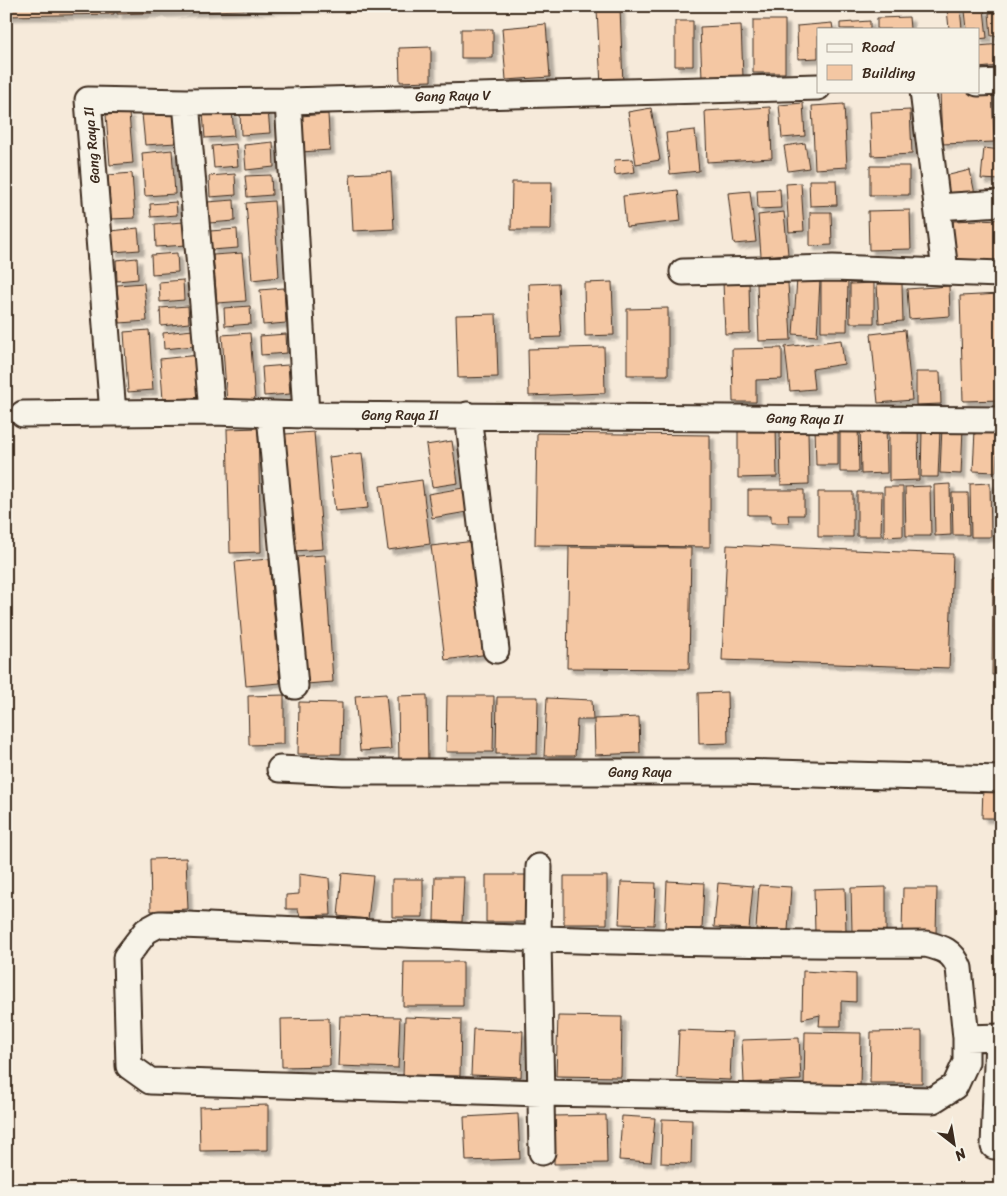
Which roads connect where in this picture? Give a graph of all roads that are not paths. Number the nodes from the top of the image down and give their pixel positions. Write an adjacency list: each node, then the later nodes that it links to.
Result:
1 (1001, 82): 2 (street)
2 (980, 83)
3 (817, 87): 6 (street, Gang Raya V)
4 (923, 92): 9 (street)
5 (88, 100): 7 (street, Gang Raya V); 14 (street, Gang Raya II)
6 (288, 101): 7 (street, Gang Raya V); 17 (street)
7 (186, 102): 13 (street)
8 (1001, 204): 9 (street)
9 (937, 207): 11 (street)
10 (683, 272): 11 (street)
11 (945, 272): 12 (street)
12 (1001, 274)
13 (212, 412): 14 (street, Gang Raya II); 16 (street, Gang Raya II)
14 (113, 413): 15 (street)
15 (23, 414)
16 (270, 415): 17 (street, Gang Raya II); 21 (street)
17 (306, 415): 18 (street, Gang Raya II)
18 (468, 416): 19 (street, Gang Raya II); 20 (street)
19 (1001, 420)
20 (496, 650)
21 (295, 686)
22 (280, 769): 23 (street, Gang Raya)
23 (1001, 779)
24 (539, 867): 25 (street)
25 (538, 940): 27 (street); 28 (street); 28 (street)
26 (999, 1037): 27 (street); 29 (street)
27 (966, 1038): 28 (street)
28 (541, 1093): 30 (street)
29 (994, 1146)
30 (542, 1152)

